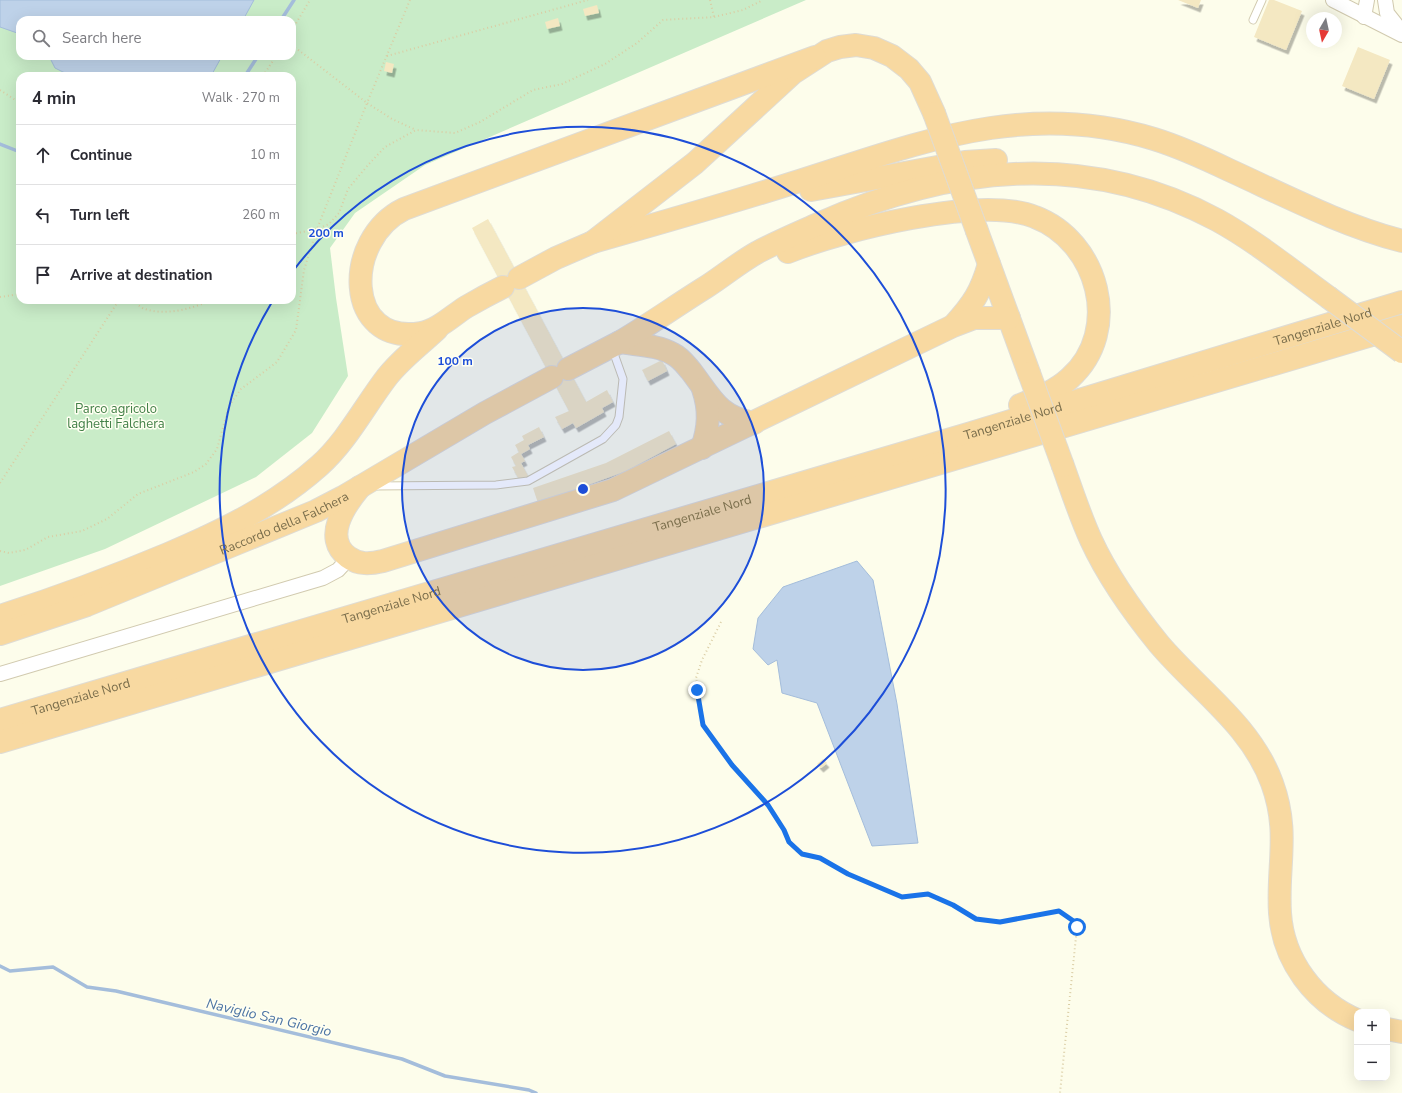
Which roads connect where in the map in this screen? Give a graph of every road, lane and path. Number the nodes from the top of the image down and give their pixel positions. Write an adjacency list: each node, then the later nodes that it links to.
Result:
1 (310, 0): 13 (path)
2 (410, 0): 16 (path)
3 (588, 0): 16 (path)
4 (710, 0): 11 (path)
5 (763, 0): 11 (path)
6 (1262, 0): 12 (lane)
7 (1333, 0): 10 (street)
8 (1367, 0): 10 (street)
9 (1385, 0): 14 (street)
10 (1360, 10): 14 (street)
11 (714, 17): 23 (path)
12 (1253, 20)
13 (296, 23)
14 (1402, 34)
15 (296, 48): 22 (path)
16 (387, 56): 22 (path)
17 (816, 57): 28 (highway); 29 (highway, bridge); 39 (highway)
18 (273, 60): 19 (path)
19 (266, 72)
20 (0, 90): 21 (path)
21 (16, 100)
22 (367, 103): 23 (path); 25 (path)
23 (416, 130): 25 (path)
24 (724, 205): 27 (highway); 28 (highway); 32 (highway)
25 (317, 229): 26 (path); 52 (path)
26 (296, 233)
27 (1402, 241)
28 (593, 242): 39 (highway)
29 (989, 264): 38 (highway); 40 (highway)
30 (723, 276): 32 (highway); 44 (highway, Raccordo della Falchera); 48 (highway)
31 (16, 295): 33 (path)
32 (1335, 295): 42 (highway); 45 (highway, bridge)
33 (0, 297)
34 (1402, 302): 48 (highway, Tangenziale Nord)
35 (115, 304): 50 (path)
36 (138, 304): 37 (path)
37 (199, 304)
38 (1009, 318): 40 (highway); 43 (highway)
39 (449, 319): 54 (highway, Raccordo della Falchera)
40 (953, 326): 43 (highway); 47 (highway)
41 (1402, 326): 59 (highway, Tangenziale Nord)
42 (1402, 336)
43 (1017, 339): 60 (highway, bridge)
44 (616, 344): 46 (highway); 51 (highway, Raccordo della Falchera); 51 (lane)
45 (1402, 352)
46 (701, 384): 47 (highway); 49 (highway)
47 (754, 423): 49 (highway)
48 (968, 434): 58 (highway, Tangenziale Nord)
49 (702, 448): 53 (highway)
50 (0, 483)
51 (360, 487): 53 (highway); 56 (highway, Raccordo della Falchera)
52 (0, 551)
53 (349, 558): 57 (street)
54 (0, 616)
55 (721, 622): 63 (path)
56 (0, 634)
57 (0, 674)
58 (0, 720)
59 (0, 742)
60 (1354, 1018)
61 (1390, 1030): 62 (highway)
62 (1402, 1032)
63 (1060, 1093)

